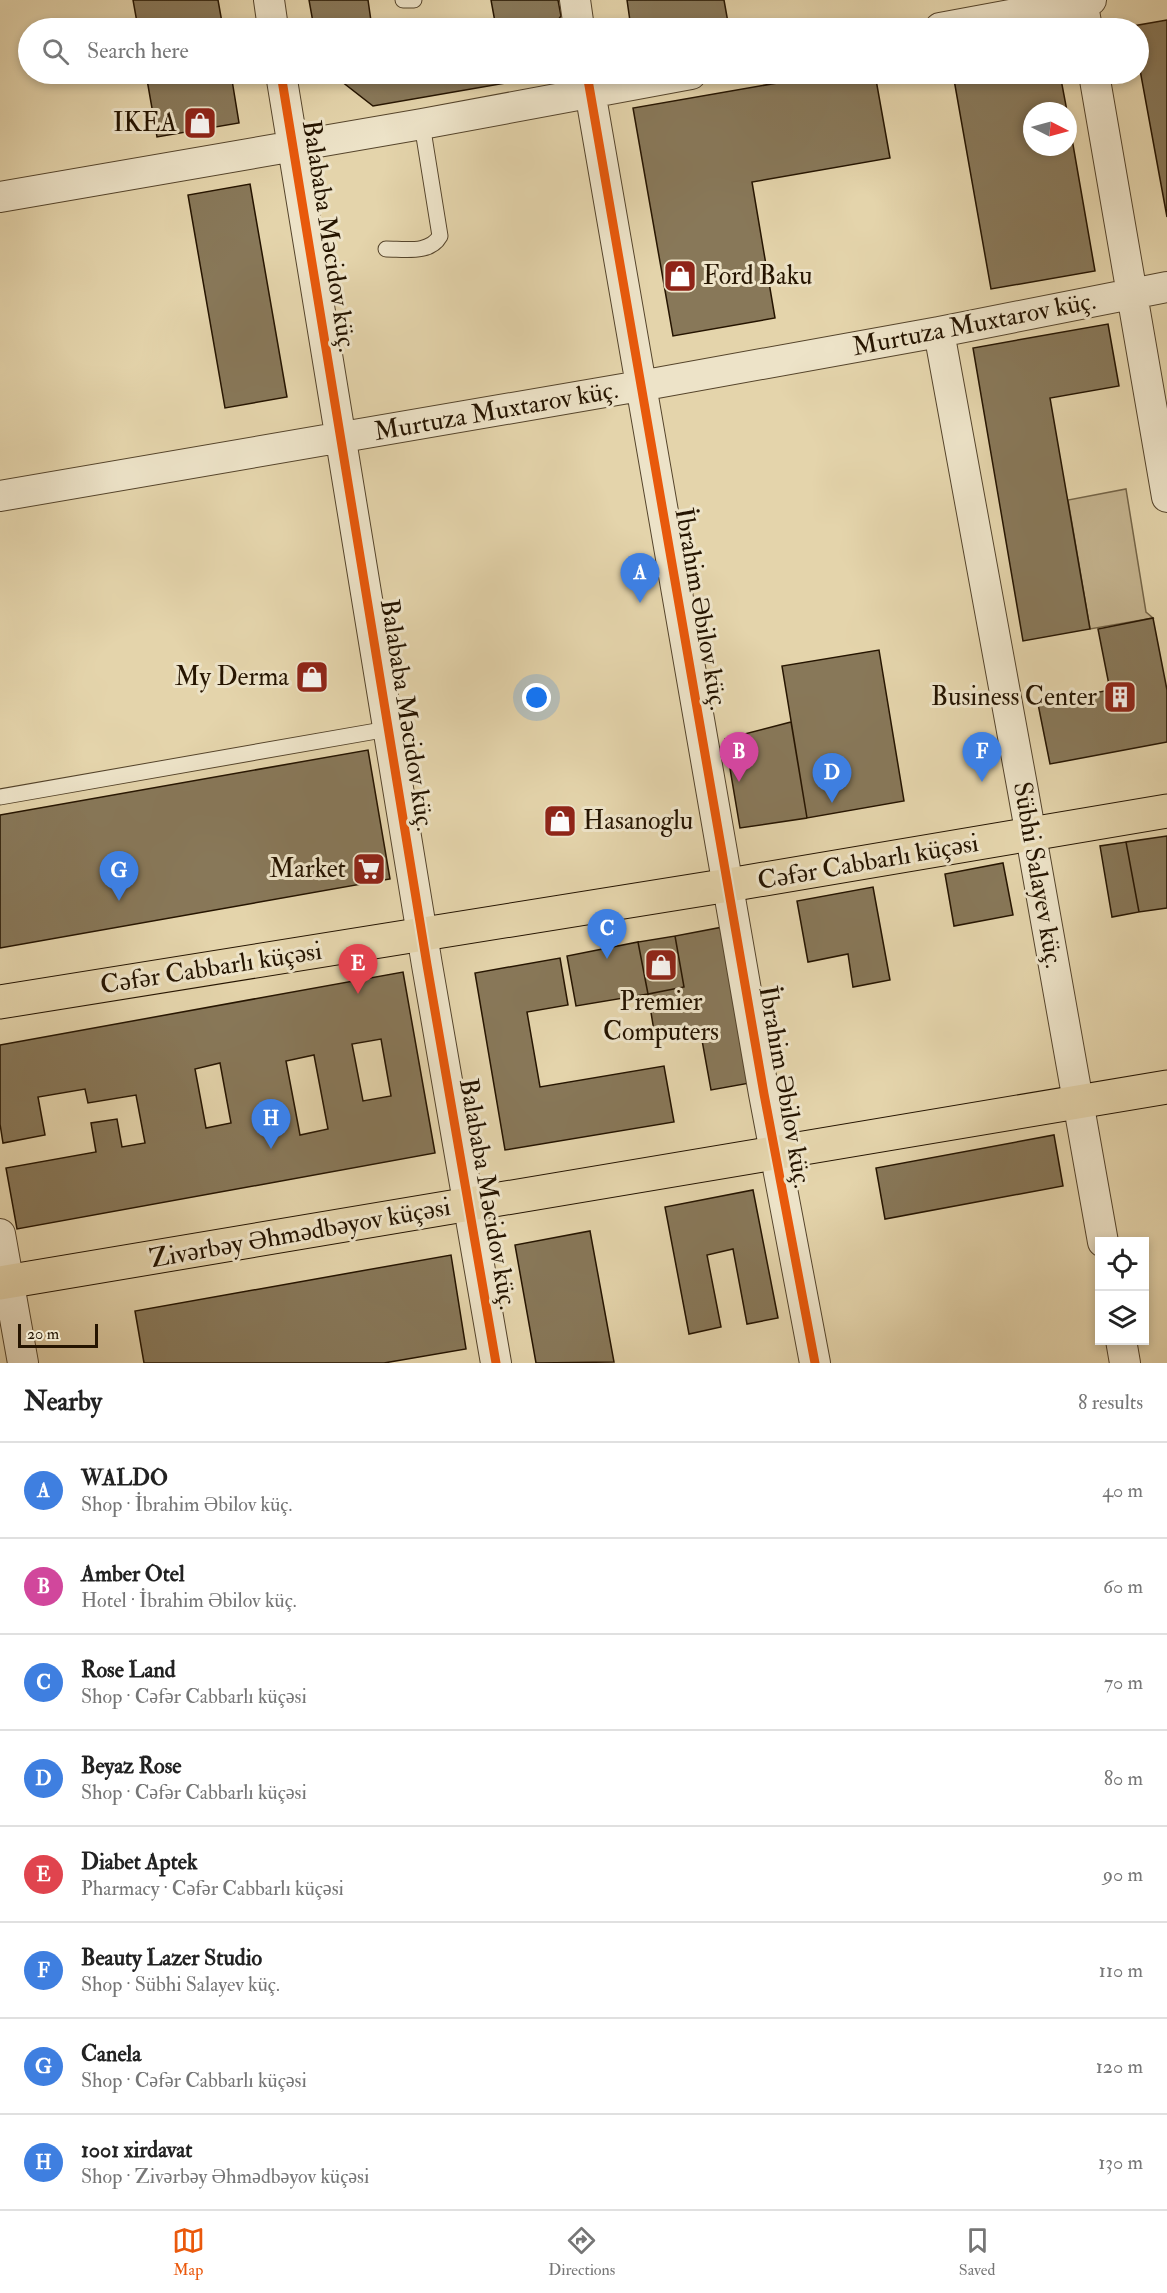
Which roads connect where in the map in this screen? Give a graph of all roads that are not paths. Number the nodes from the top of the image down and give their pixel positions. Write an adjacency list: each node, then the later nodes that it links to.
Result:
1 (269, 0): 6 (street)
2 (403, 0): 3 (lane)
3 (414, 0)
4 (574, 0): 7 (street)
5 (1085, 8): 8 (street)
6 (272, 18)
7 (577, 18)
8 (1012, 18)
9 (283, 84): 14 (street, Balababa Məcidov küç.)
10 (581, 84): 13 (street)
11 (589, 84): 20 (street, İbrahim Əbilov küç.)
12 (1096, 84): 18 (street)
13 (422, 124): 14 (street); 16 (lane)
14 (293, 147): 15 (street); 22 (street, Balababa Məcidov küç.)
15 (0, 197)
16 (386, 249)
17 (1167, 287): 18 (street, Murtuza Muxtarov küç.)
18 (1131, 294): 19 (street, Murtuza Muxtarov küç.); 21 (street)
19 (939, 332): 20 (street, Murtuza Muxtarov küç.); 28 (street, Sübhi Salayev küç.)
20 (640, 386): 22 (street, Murtuza Muxtarov küç.); 29 (street, İbrahim Əbilov küç.)
21 (1159, 411): 24 (street)
22 (341, 438): 23 (street, Murtuza Muxtarov küç.); 25 (street, Balababa Məcidov küç.)
23 (0, 496)
24 (1167, 497)
25 (388, 729): 26 (lane); 30 (street, Balababa Məcidov küç.)
26 (0, 797)
27 (1167, 811): 28 (main road, Cəfər Cabbarlı küçəsi)
28 (1031, 835): 29 (main road, Cəfər Cabbarlı küçəsi); 33 (street, Sübhi Salayev küç.)
29 (729, 885): 30 (main road, Cəfər Cabbarlı küçəsi); 34 (street, İbrahim Əbilov küç.)
30 (422, 935): 31 (main road, Cəfər Cabbarlı küçəsi); 35 (street, Balababa Məcidov küç.)
31 (0, 1002)
32 (1167, 1087): 33 (main road, Zivərbəy Əhmədbəyov küçəsi)
33 (1077, 1102): 34 (main road, Zivərbəy Əhmədbəyov küçəsi); 37 (street, Sübhi Salayev küç.)
34 (775, 1153): 35 (main road, Zivərbəy Əhmədbəyov küçəsi); 42 (street, İbrahim Əbilov küç.)
35 (469, 1205): 38 (main road, Zivərbəy Əhmədbəyov küçəsi); 41 (street, Balababa Məcidov küç.)
36 (0, 1234): 38 (street)
37 (1102, 1237)
38 (5, 1283): 40 (street)
39 (1122, 1345): 43 (street)
40 (23, 1363)
41 (496, 1363)
42 (815, 1363)
43 (1125, 1363)

